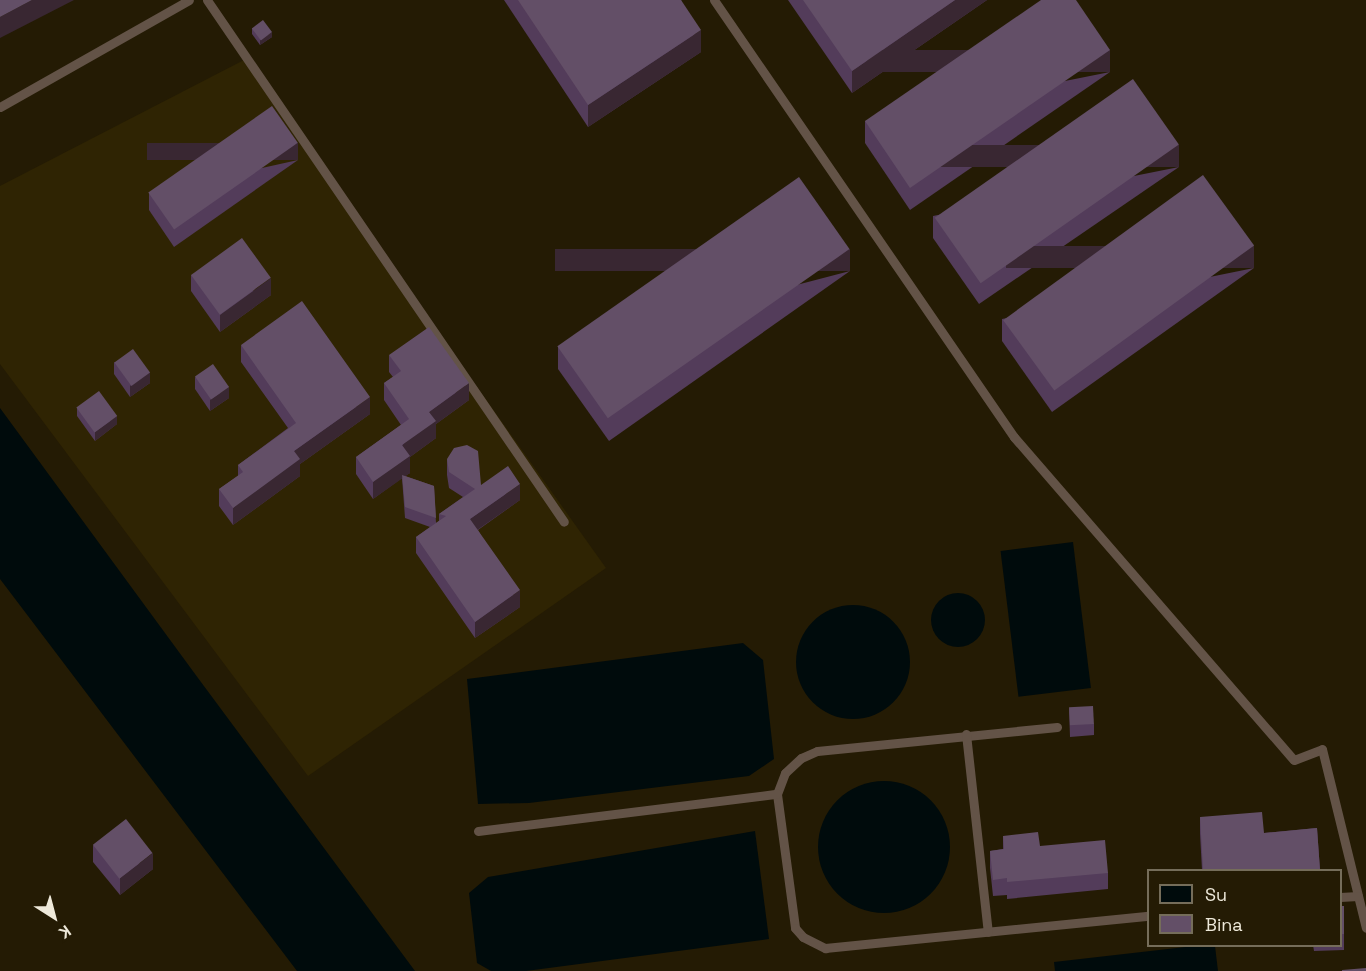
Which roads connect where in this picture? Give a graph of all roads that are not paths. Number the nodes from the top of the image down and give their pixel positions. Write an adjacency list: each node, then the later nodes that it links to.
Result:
1 (189, 0): 4 (lane)
2 (207, 0): 5 (lane)
3 (714, 0): 10 (lane)
4 (0, 107)
5 (564, 522)
6 (1057, 727): 7 (lane)
7 (966, 734): 8 (lane); 14 (lane)
8 (777, 794): 9 (lane); 14 (lane)
9 (478, 831)
10 (1358, 896): 11 (lane); 13 (lane)
11 (1342, 897)
12 (1147, 916): 14 (lane)
13 (1366, 928)
14 (988, 932)

